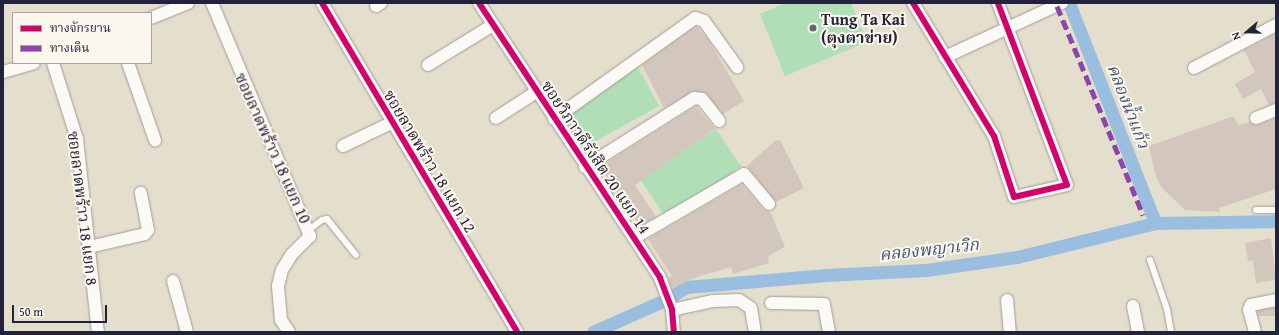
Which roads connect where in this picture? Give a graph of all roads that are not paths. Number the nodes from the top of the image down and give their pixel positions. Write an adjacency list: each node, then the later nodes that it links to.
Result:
1 (188, 3): 8 (street)
2 (212, 3): 34 (street, ซอยลาดพร้าว 18 แยก 10)
3 (322, 3): 26 (street, ซอยลาดพร้าว 18 แยก 12)
4 (479, 3): 9 (street, ซอยวิภาวดีรังสิต 20 แยก 14)
5 (913, 3): 12 (street)
6 (998, 3): 11 (street)
7 (1061, 3): 11 (street)
8 (152, 18)
9 (493, 25): 16 (street); 20 (street, ซอยวิภาวดีรังสิต 20 แยก 14)
10 (1276, 25): 18 (street)
11 (1008, 29): 12 (street); 12 (street)
12 (944, 57)
13 (31, 64): 19 (street)
14 (54, 64): 36 (street, ซอยลาดพร้าว 18 แยก 8)
15 (128, 64): 27 (street)
16 (428, 65)
17 (737, 67): 24 (street)
18 (1194, 68)
19 (3, 72)
20 (536, 92): 22 (street); 24 (street, ซอยวิภาวดีรังสิต 20 แยก 14)
21 (1276, 110): 23 (street)
22 (496, 118)
23 (1256, 118)
24 (554, 119): 29 (street, ซอยวิภาวดีรังสิต 20 แยก 14)
25 (719, 121): 29 (street)
26 (391, 123): 28 (street); 48 (street, ซอยลาดพร้าว 18 แยก 12)
27 (155, 140)
28 (343, 146)
29 (585, 167): 35 (street, ซอยวิภาวดีรังสิต 20 แยก 14)
30 (141, 193): 36 (street)
31 (769, 204): 35 (street)
32 (1256, 210): 33 (lane)
33 (1276, 210)
34 (309, 230): 37 (lane); 47 (street, ซอยลาดพร้าว 18 แยก 10)
35 (634, 238): 44 (street, ซอยวิภาวดีรังสิต 20 แยก 14)
36 (89, 247): 45 (street, ซอยลาดพร้าว 18 แยก 8)
37 (356, 255)
38 (1150, 260): 54 (lane)
39 (173, 281): 46 (street)
40 (1007, 300): 52 (street)
41 (1276, 300): 55 (street)
42 (771, 303): 51 (street)
43 (1133, 306): 53 (street)
44 (672, 310): 49 (street, ซอยวิภาวดีรังสิต 20 แยก 14); 50 (street)
45 (98, 332)
46 (187, 332)
47 (289, 332)
48 (517, 332)
49 (674, 332)
50 (755, 332)
51 (829, 332)
52 (1010, 332)
53 (1138, 332)
54 (1171, 332)
55 (1255, 332)

